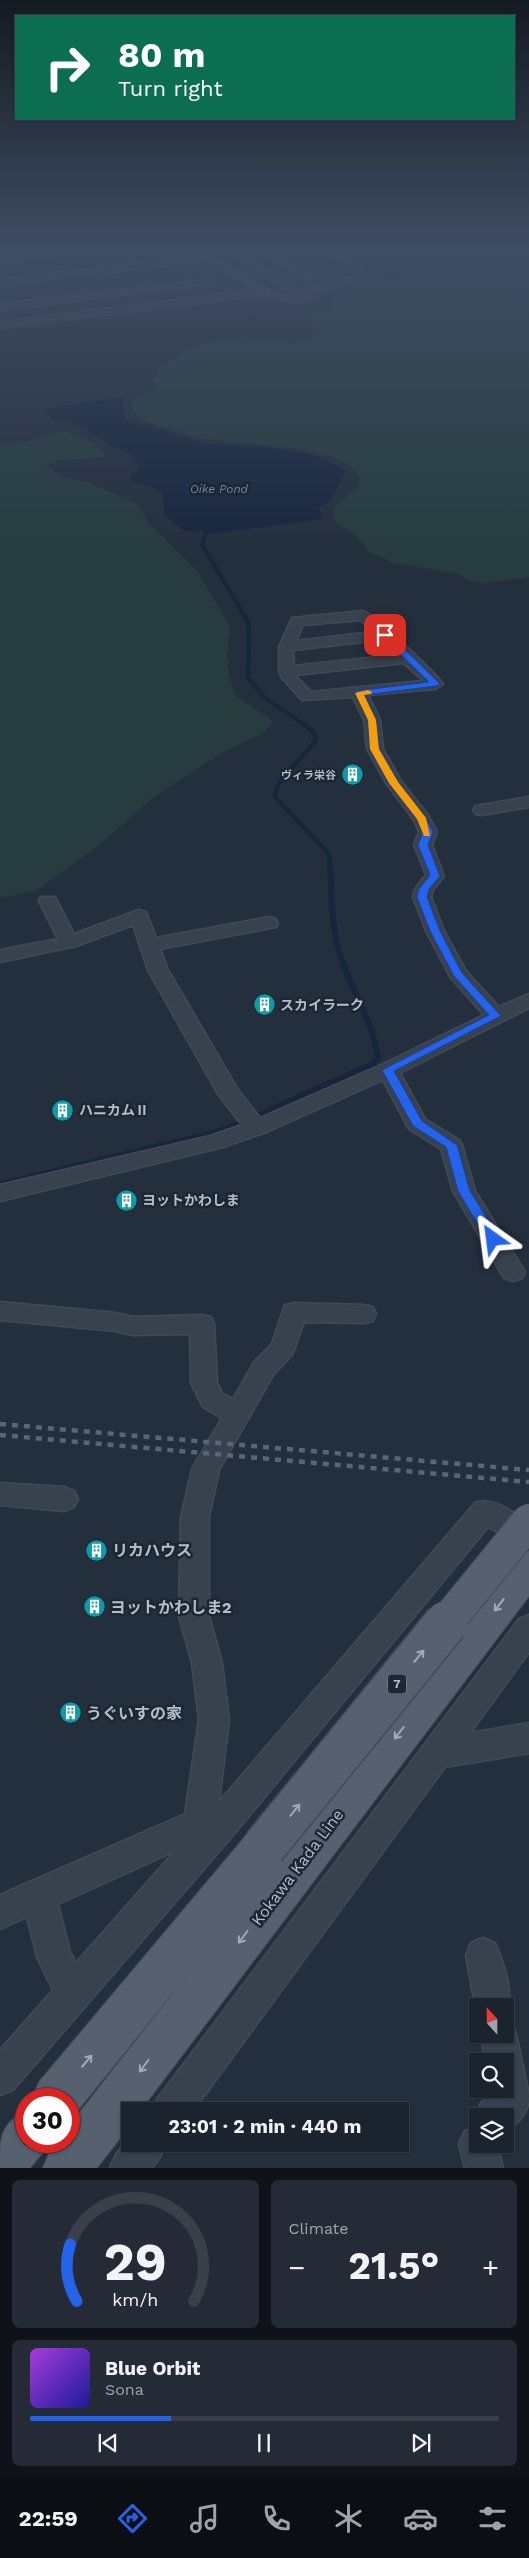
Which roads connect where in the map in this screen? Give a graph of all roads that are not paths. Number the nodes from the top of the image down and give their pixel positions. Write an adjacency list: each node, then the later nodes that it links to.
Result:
1 (385, 635): 2 (street); 2 (street); 3 (street)
2 (286, 647): 4 (street)
3 (408, 658): 4 (street); 5 (street)
4 (286, 671): 5 (street)
5 (359, 693): 14 (street)
6 (529, 802): 7 (street)
7 (482, 810)
8 (48, 901): 10 (street)
9 (269, 923): 11 (street)
10 (69, 942): 11 (street); 12 (street)
11 (150, 945): 16 (street)
12 (0, 956)
13 (529, 1000): 14 (street)
14 (496, 1016): 15 (street)
15 (388, 1070): 16 (street); 18 (street)
16 (252, 1123): 17 (street)
17 (0, 1193)
18 (513, 1272)
19 (0, 1311): 21 (street)
20 (364, 1314): 21 (street)
21 (239, 1415): 30 (street)
22 (0, 1494): 23 (street)
23 (64, 1498)
24 (529, 1521): 31 (main road, Kokawa Kada Line / 7, one-way to 24, bridge)
25 (529, 1536): 30 (street)
26 (529, 1567): 31 (main road, Kokawa Kada Line / 7, one-way to 31)
27 (529, 1628): 29 (street)
28 (529, 1738): 29 (street)
29 (436, 1753): 40 (street)
30 (211, 1824): 32 (street); 35 (street)
31 (279, 1859): 38 (main road, Kokawa Kada Line / 7, one-way to 31); 46 (main road, Kokawa Kada Line / 7, one-way to 46)
32 (39, 1896): 33 (street); 35 (street)
33 (0, 1912)
34 (483, 1955): 36 (street)
35 (73, 1993): 37 (street)
36 (491, 1998)
37 (0, 2077)
38 (66, 2088)
39 (511, 2098): 41 (street)
40 (178, 2102)
41 (504, 2108)
42 (15, 2149): 45 (main road)
43 (141, 2152): 47 (street)
44 (480, 2153): 48 (street)
45 (0, 2167)
46 (67, 2168)
47 (129, 2168)
48 (484, 2168)

